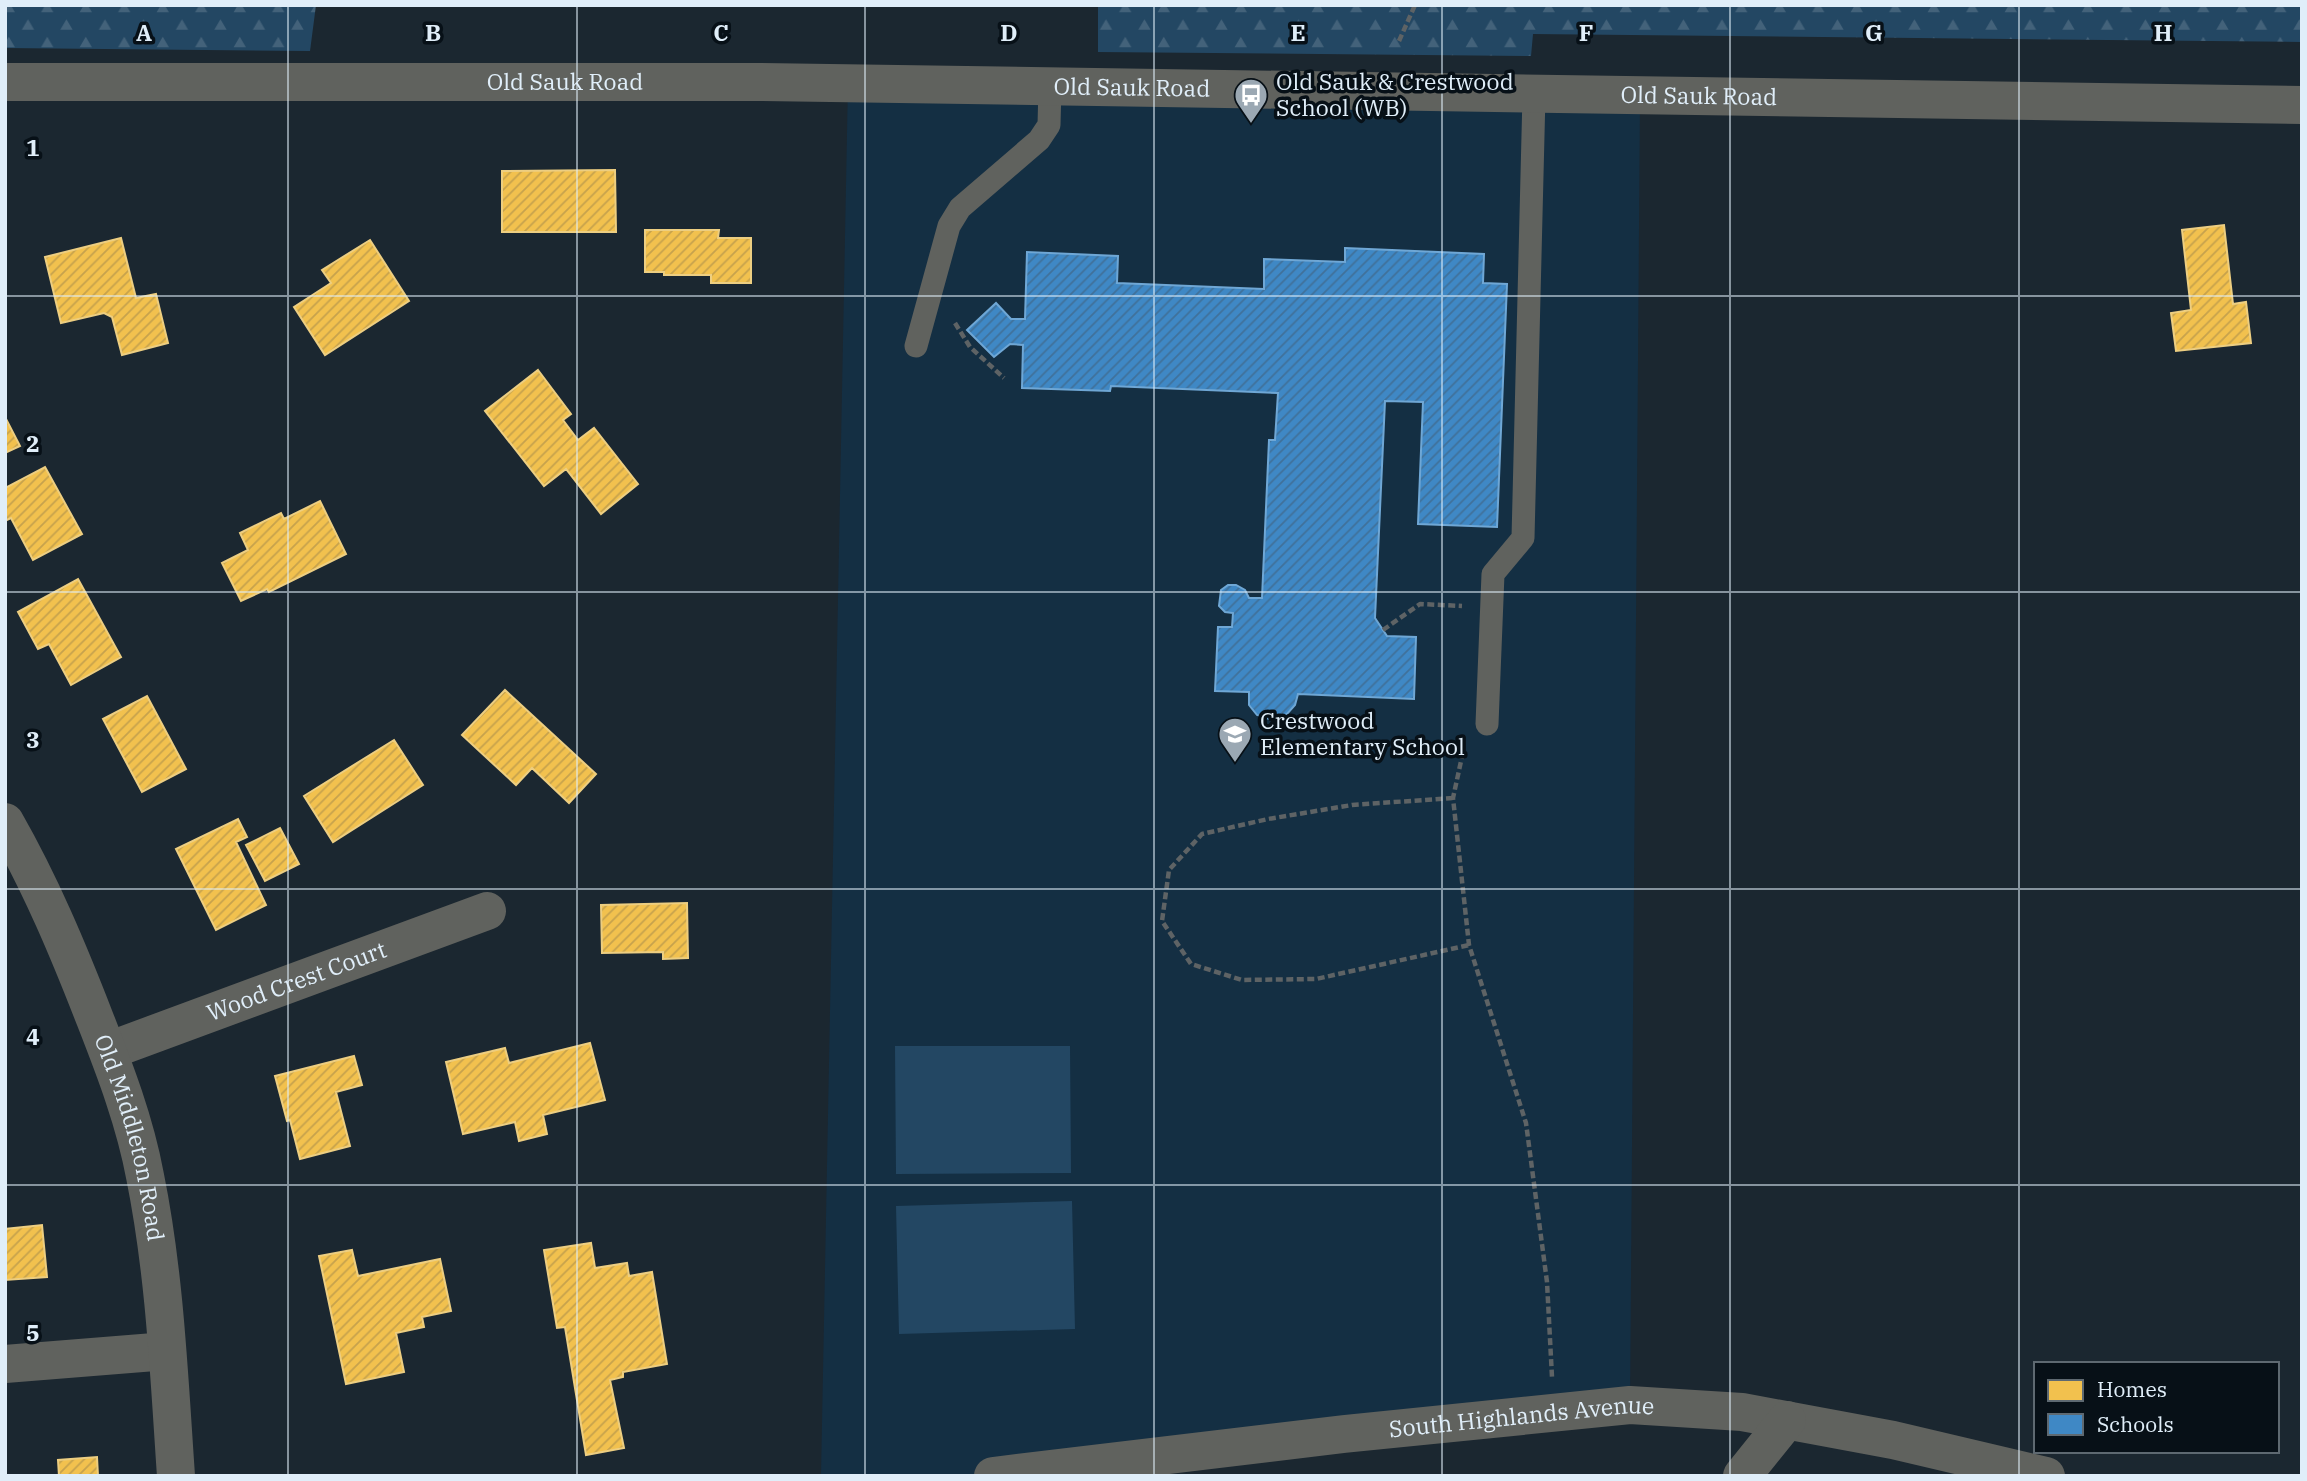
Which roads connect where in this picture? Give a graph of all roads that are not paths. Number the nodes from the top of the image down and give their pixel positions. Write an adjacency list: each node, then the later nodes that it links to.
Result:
1 (5, 82): 2 (street, Old Sauk Road)
2 (1050, 86): 3 (street, Old Sauk Road); 5 (lane)
3 (1534, 95): 4 (street, Old Sauk Road); 6 (lane)
4 (2302, 105)
5 (916, 346)
6 (1488, 724)
7 (5, 822): 9 (street, Old Middleton Road)
8 (488, 911): 9 (street, Wood Crest Court)
9 (108, 1051): 10 (street, Old Middleton Road)
10 (167, 1351): 11 (street); 13 (street, Old Middleton Road)
11 (5, 1364)
12 (1787, 1420): 14 (street, South Highlands Avenue); 15 (street); 16 (street, South Highlands Avenue)
13 (176, 1476)
14 (993, 1476)
15 (1742, 1476)
16 (2046, 1476)

